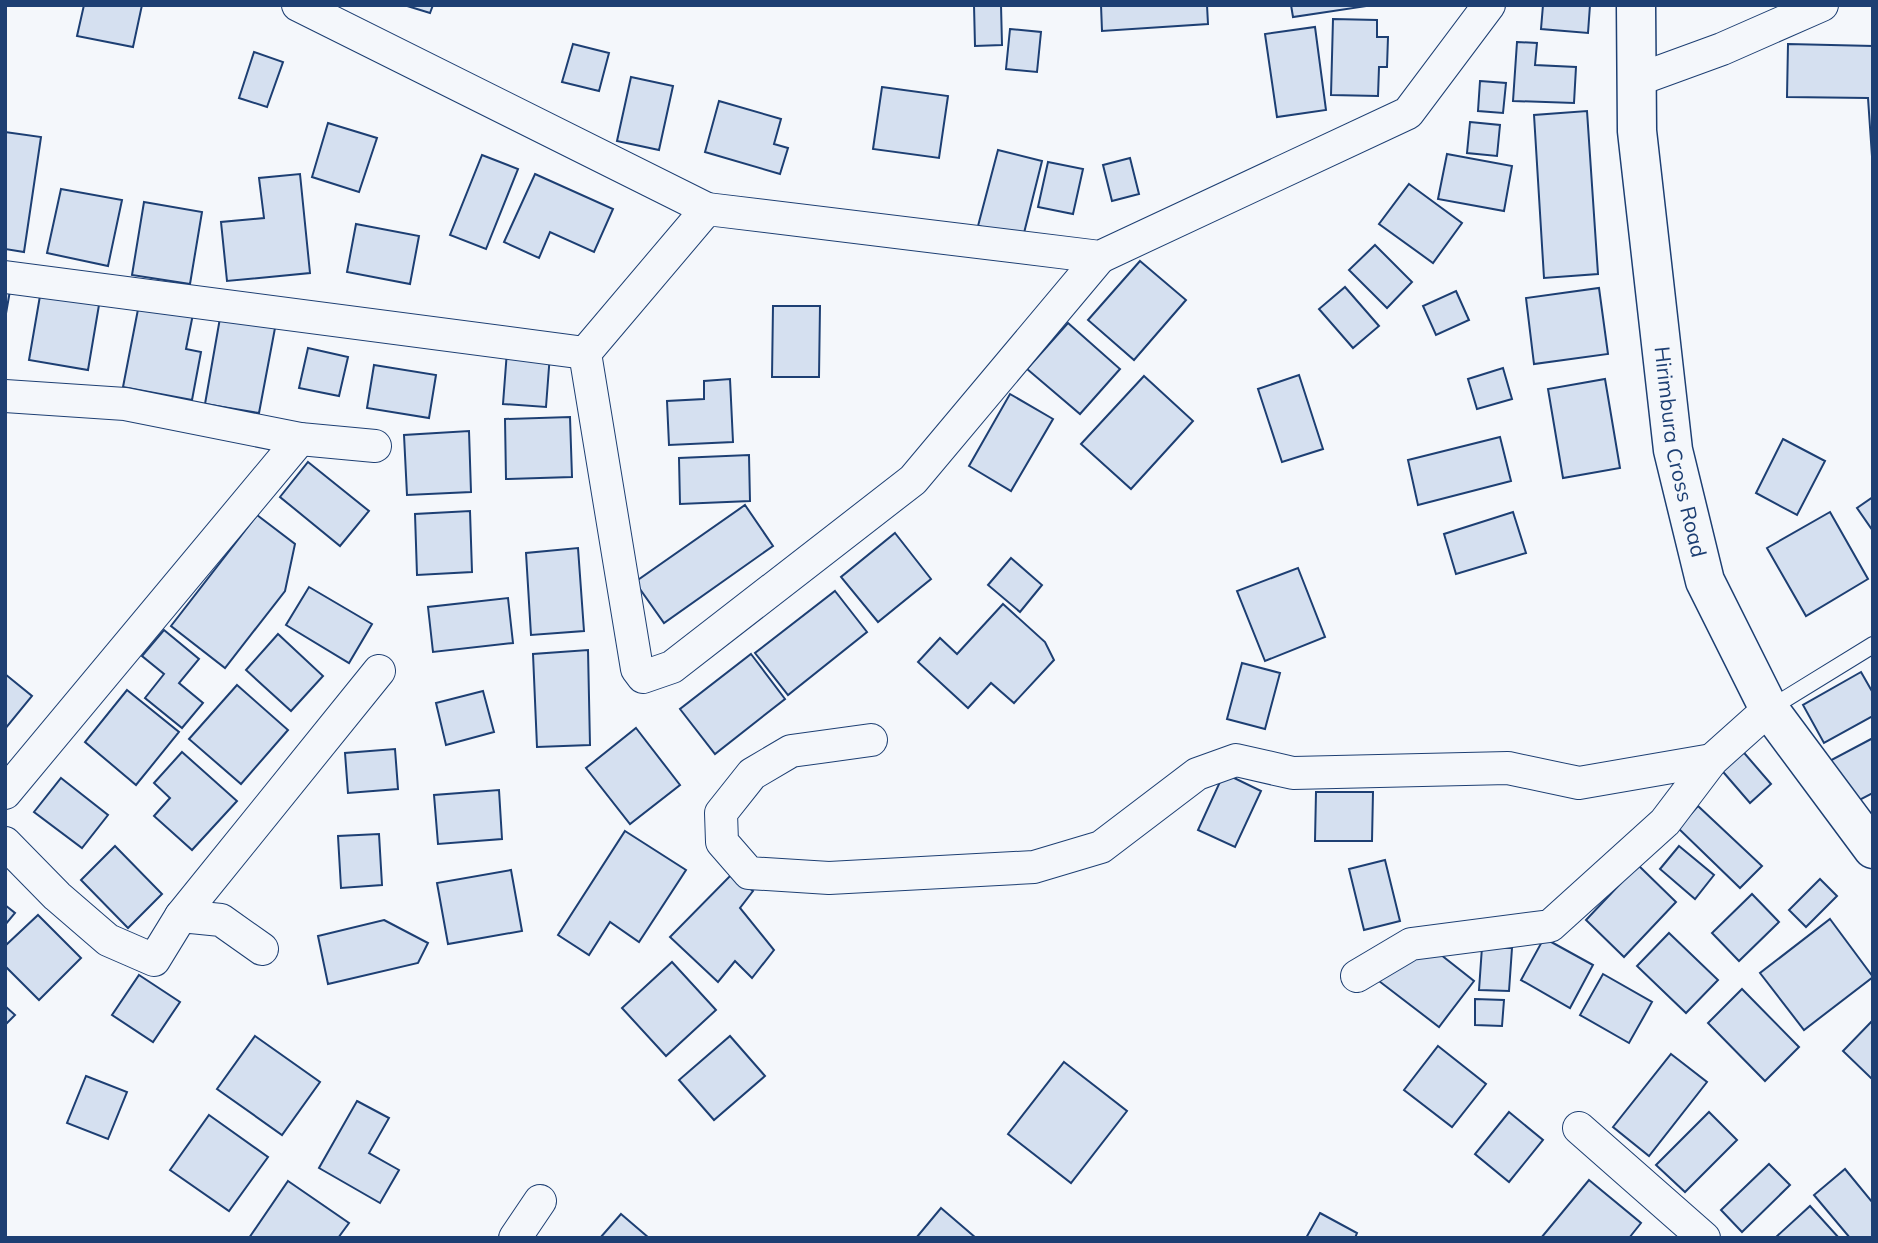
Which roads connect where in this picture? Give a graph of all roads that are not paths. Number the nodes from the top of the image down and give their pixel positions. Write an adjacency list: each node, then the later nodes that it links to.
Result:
1 (298, 5): 6 (street)
2 (1489, 5): 7 (street)
3 (1636, 5): 5 (main road, Hirimbura Cross Road)
4 (1822, 5): 5 (street)
5 (1637, 80): 15 (main road, Hirimbura Cross Road)
6 (707, 209): 7 (street); 9 (street)
7 (1100, 257): 9 (street)
8 (5, 277): 9 (street)
9 (585, 353)
10 (5, 396): 11 (street)
11 (300, 439): 12 (street); 18 (street)
12 (375, 446)
13 (1873, 645): 15 (lane)
14 (379, 671): 21 (street)
15 (1769, 709): 17 (street); 20 (main road, Hirimbura Cross Road)
16 (871, 740): 17 (street)
17 (1712, 760): 23 (street)
18 (5, 793)
19 (5, 843): 21 (street)
20 (1873, 849)
21 (181, 916): 22 (street)
22 (262, 949)
23 (1357, 976)
24 (1579, 1128): 27 (street)
25 (540, 1201): 26 (street)
26 (515, 1238)
27 (1704, 1238)

